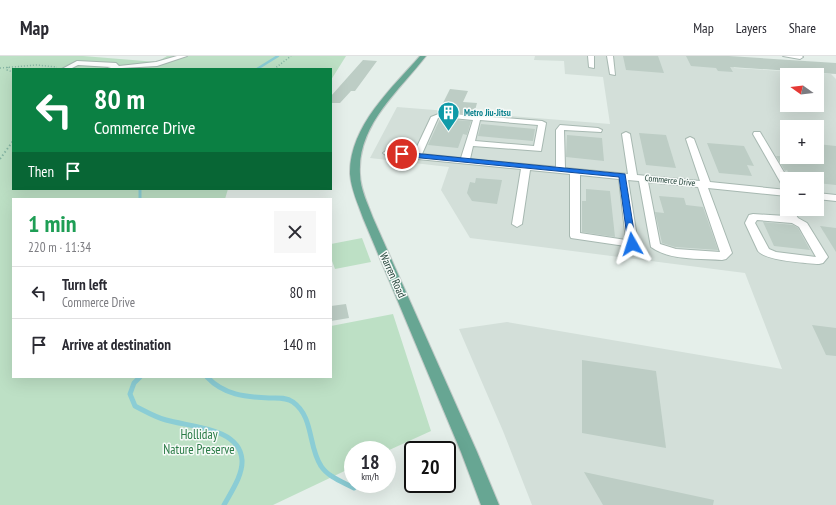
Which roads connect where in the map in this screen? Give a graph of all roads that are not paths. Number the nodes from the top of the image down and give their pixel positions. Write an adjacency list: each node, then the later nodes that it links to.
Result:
1 (184, 56): 7 (street)
2 (423, 56): 33 (main road, Warren Road)
3 (591, 56): 8 (street)
4 (610, 56): 11 (street)
5 (786, 56): 6 (street)
6 (800, 57)
7 (129, 66): 9 (street); 10 (street)
8 (592, 67)
9 (62, 68)
10 (114, 68)
11 (613, 74)
12 (477, 118): 17 (street); 17 (street); 19 (street)
13 (598, 130): 22 (street)
14 (626, 134): 25 (street)
15 (757, 134): 24 (street)
16 (690, 139): 26 (street)
17 (470, 143): 20 (street)
18 (387, 153): 19 (street, Commerce Drive)
19 (417, 156): 20 (street, Commerce Drive)
20 (465, 160): 21 (street, Commerce Drive)
21 (526, 166): 22 (street, Commerce Drive); 32 (street)
22 (561, 170): 23 (street, Commerce Drive)
23 (575, 171): 25 (street, Commerce Drive); 25 (street)
24 (780, 173)
25 (633, 177): 26 (street, Commerce Drive); 26 (street)
26 (704, 184): 27 (street, Commerce Drive)
27 (780, 192)
28 (824, 197): 29 (street)
29 (836, 198)
30 (791, 216): 31 (street)
31 (794, 220): 31 (street)
32 (517, 224)
33 (490, 505)

